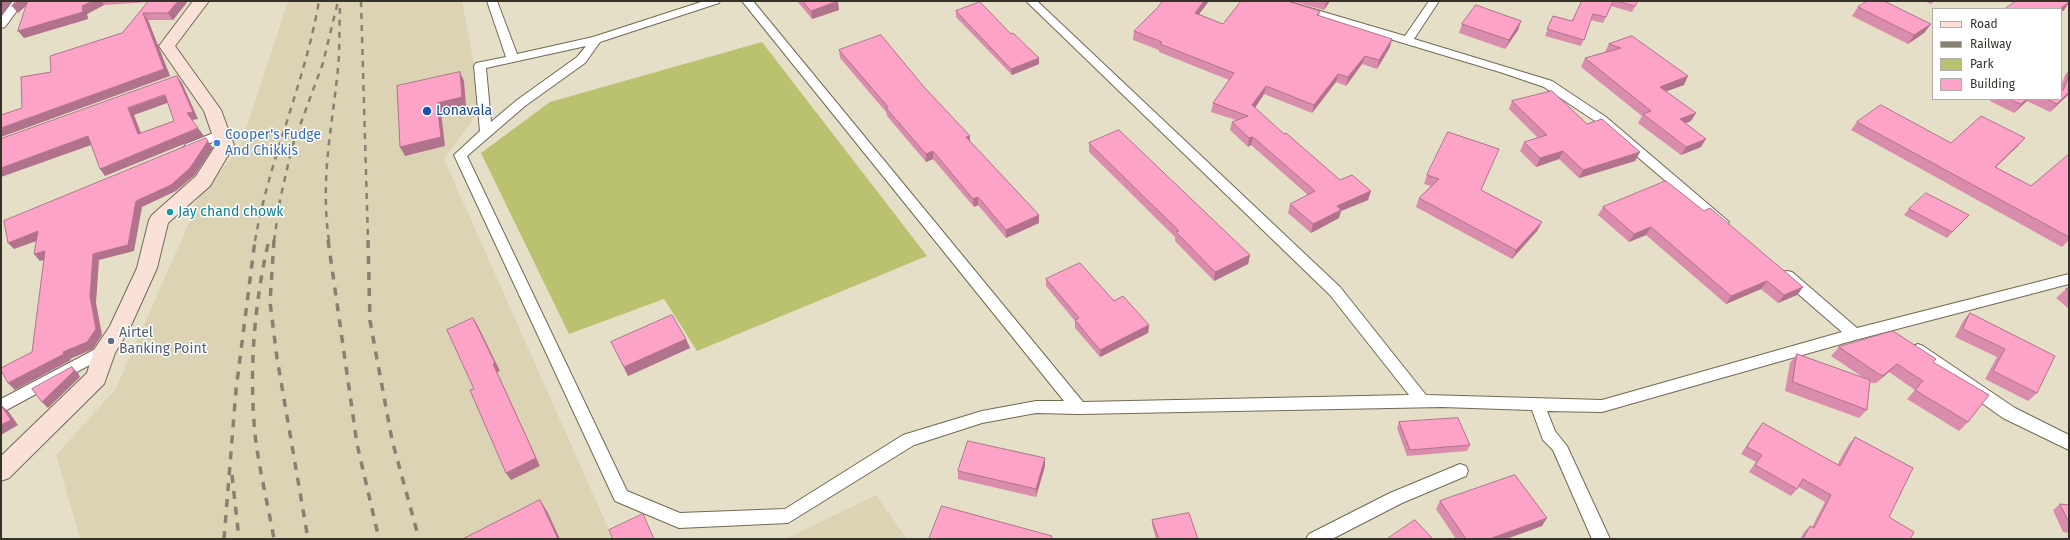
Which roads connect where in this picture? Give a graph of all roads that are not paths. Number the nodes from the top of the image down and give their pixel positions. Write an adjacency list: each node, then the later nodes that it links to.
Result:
1 (20, 1): 9 (street)
2 (200, 1): 14 (main road)
3 (492, 1): 12 (street)
4 (715, 1): 10 (street)
5 (747, 1): 25 (street)
6 (1031, 1): 22 (street)
7 (1274, 1): 11 (street)
8 (1434, 1): 11 (street)
9 (1, 25)
10 (596, 40): 12 (street); 13 (street)
11 (1407, 41): 16 (street)
12 (513, 59): 13 (street)
13 (486, 132): 25 (street)
14 (221, 134): 15 (street); 21 (main road)
15 (177, 153)
16 (1735, 232)
17 (1777, 268): 20 (street)
18 (2069, 279): 19 (street)
19 (1884, 327): 20 (street); 26 (street)
20 (1855, 334): 23 (street)
21 (105, 350): 24 (street); 27 (main road)
22 (1422, 401): 23 (street); 25 (street)
23 (1537, 404): 30 (street)
24 (1, 407)
25 (1079, 408)
26 (2069, 443)
27 (1, 471)
28 (1460, 472): 29 (street)
29 (1315, 539)
30 (1601, 539)

